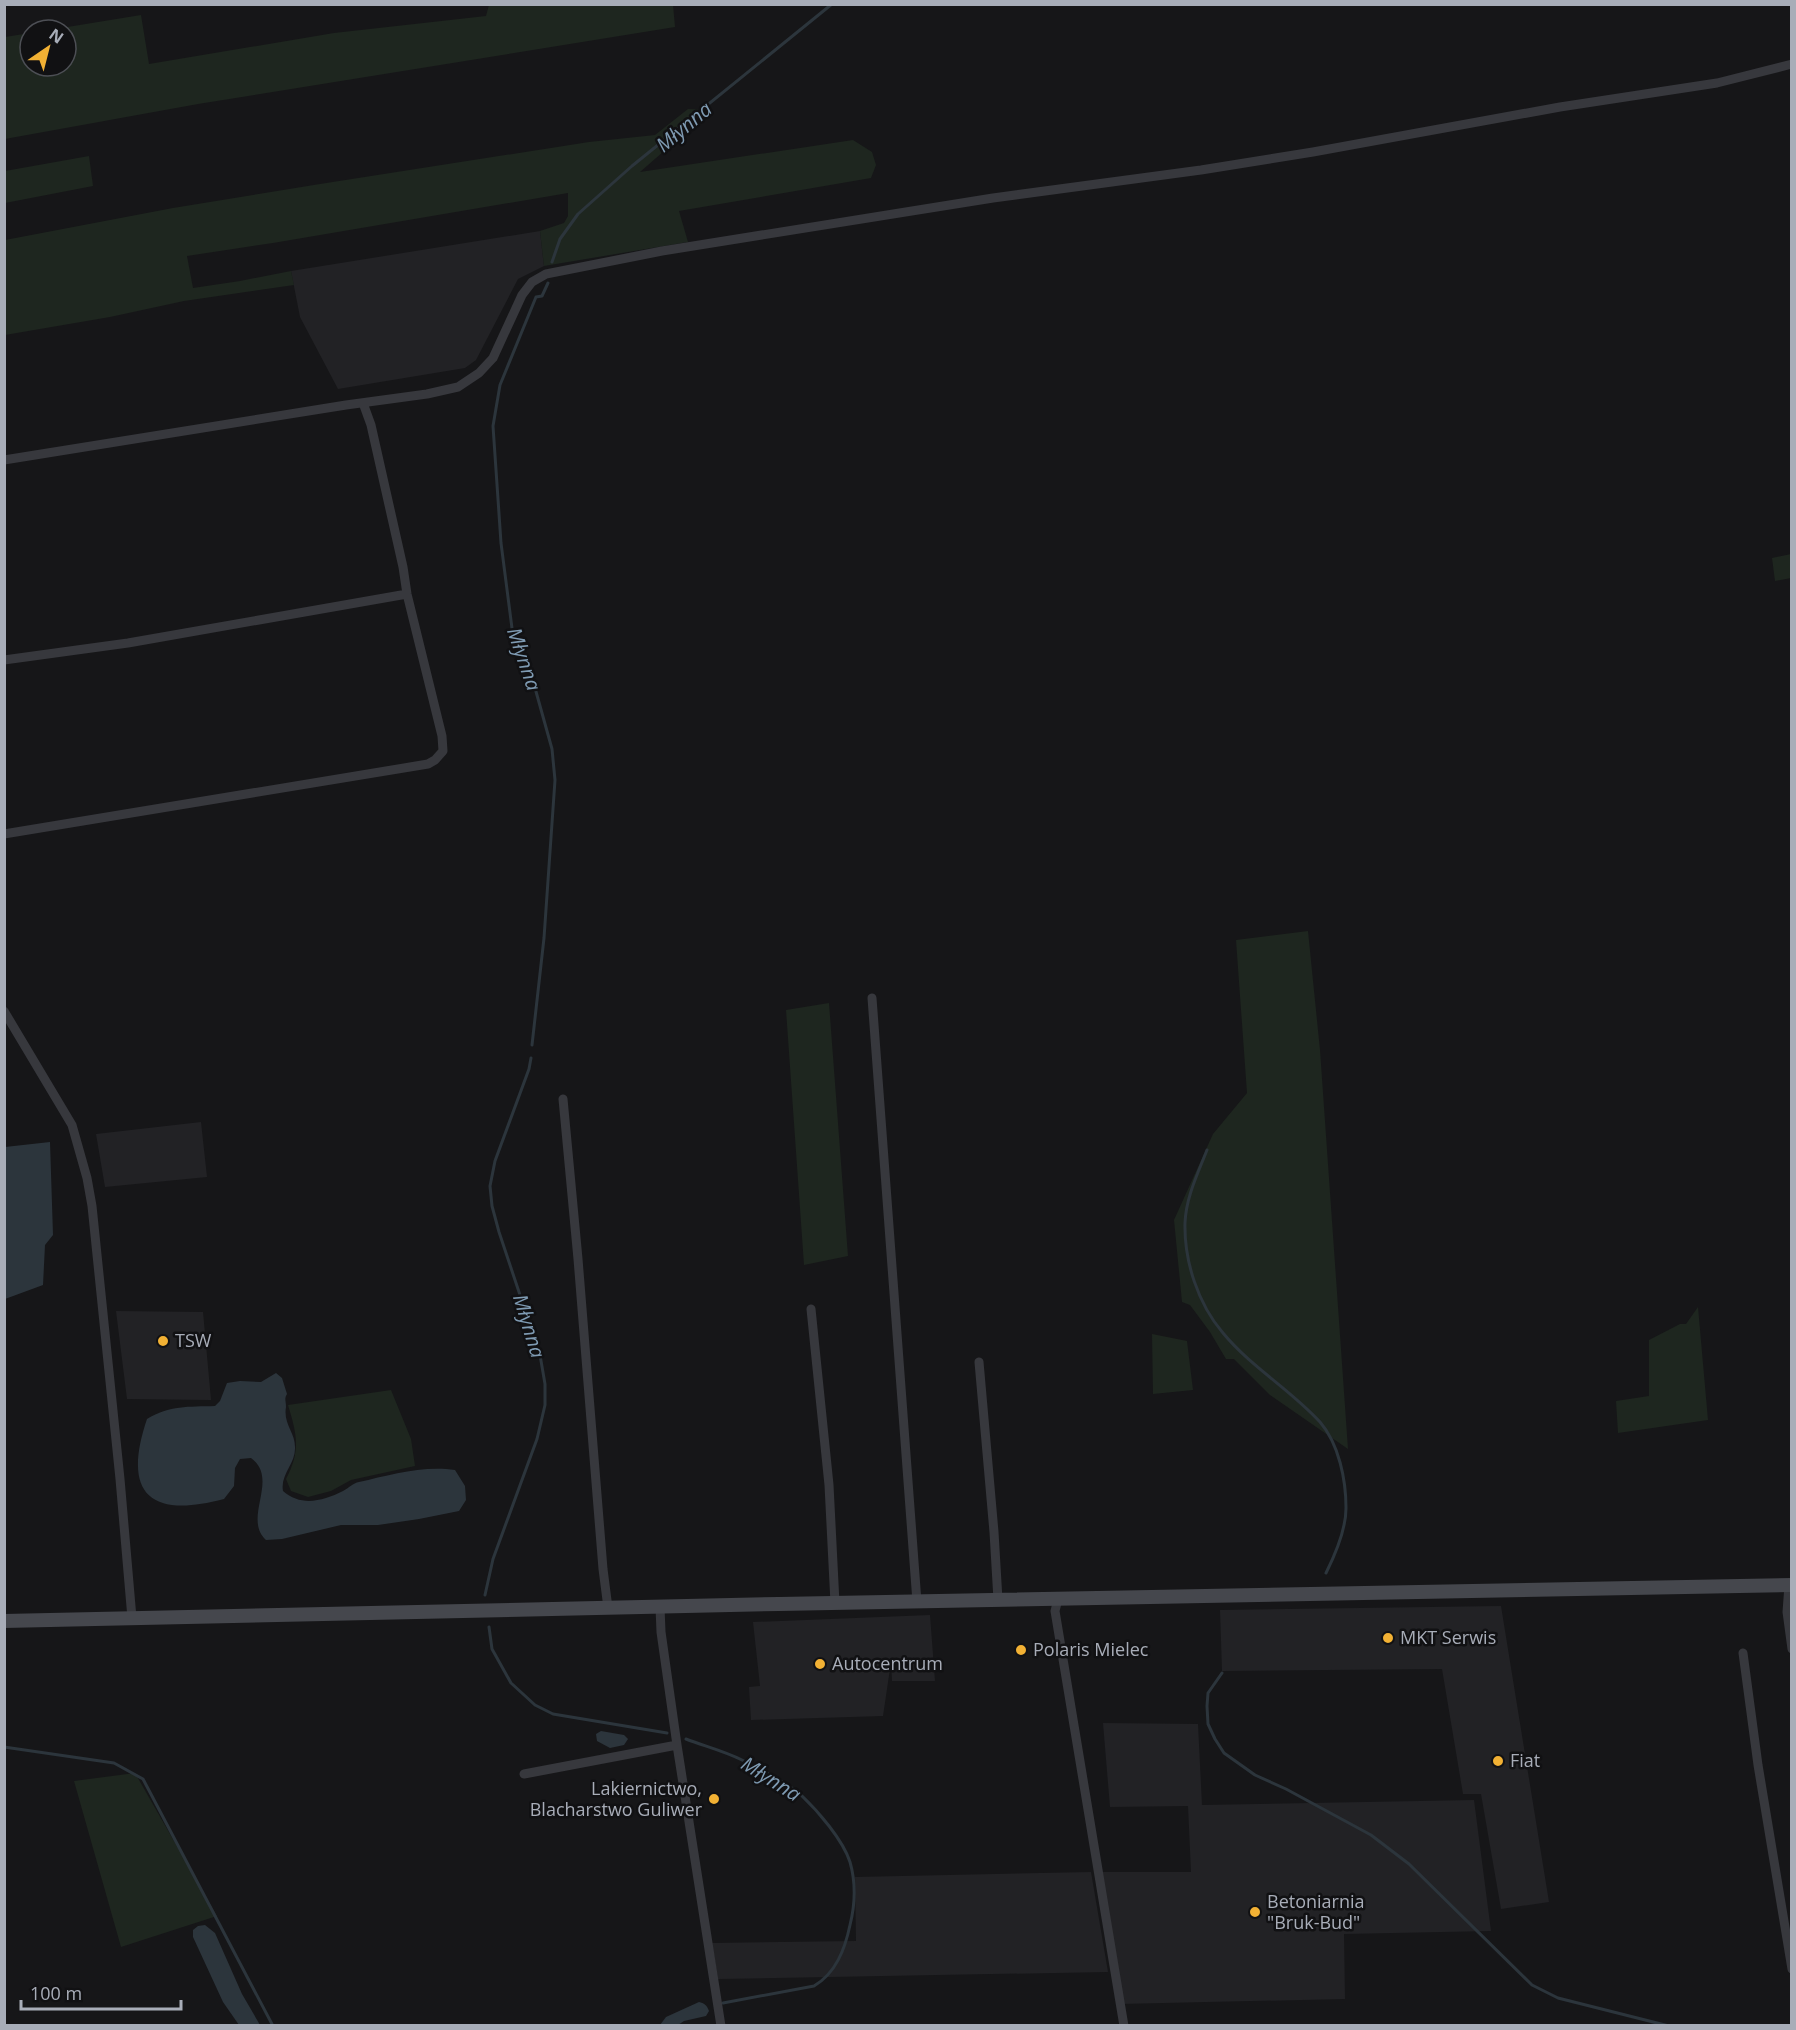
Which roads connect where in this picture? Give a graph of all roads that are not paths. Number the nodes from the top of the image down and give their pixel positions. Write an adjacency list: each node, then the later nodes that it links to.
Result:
1 (1791, 64): 2 (street)
2 (363, 403): 3 (street); 4 (street)
3 (4, 460)
4 (406, 594): 5 (street); 6 (street)
5 (4, 660)
6 (4, 834)
7 (872, 998): 15 (street)
8 (4, 1011): 19 (street)
9 (562, 1099): 18 (street)
10 (811, 1309): 16 (street)
11 (979, 1362): 14 (street)
12 (1790, 1585): 13 (street); 21 (street)
13 (1058, 1599): 14 (street); 27 (street)
14 (998, 1600): 15 (street)
15 (917, 1602): 16 (street)
16 (836, 1603): 17 (street)
17 (660, 1607): 18 (street); 23 (street)
18 (608, 1608): 19 (street)
19 (132, 1618): 20 (street)
20 (4, 1621)
21 (1791, 1650)
22 (1743, 1653): 25 (street)
23 (677, 1745): 24 (street); 26 (street)
24 (524, 1774)
25 (1791, 1969)
26 (721, 2025)
27 (1124, 2025)

